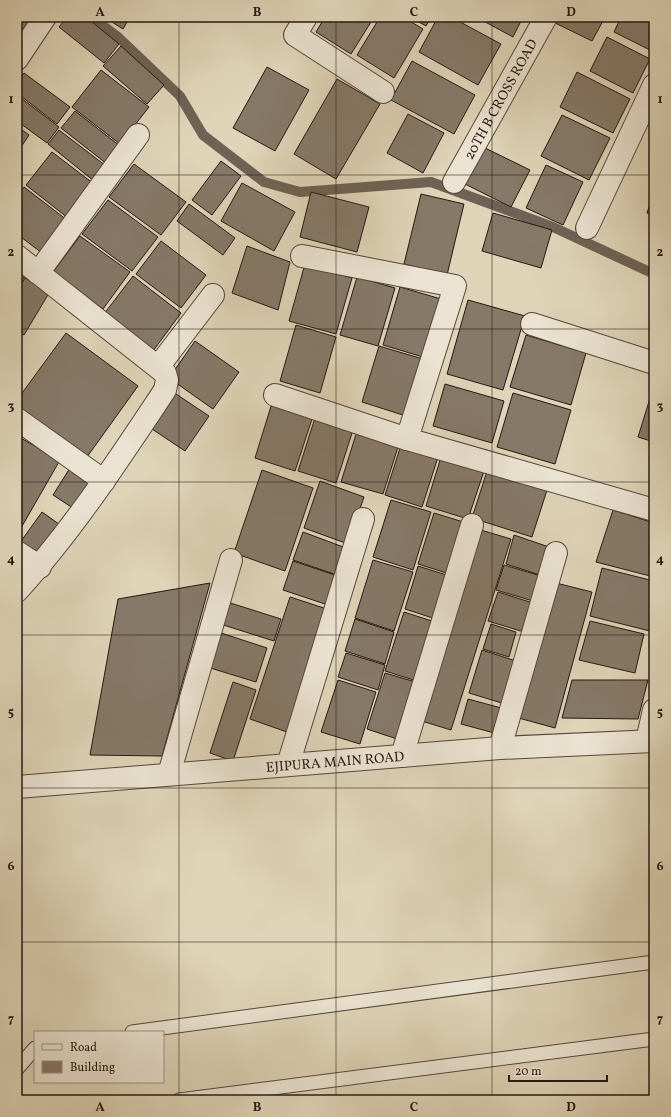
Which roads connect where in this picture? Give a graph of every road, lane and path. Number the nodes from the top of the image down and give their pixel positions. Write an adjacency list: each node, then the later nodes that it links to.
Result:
1 (44, 17): 4 (street)
2 (306, 17): 6 (street)
3 (546, 17): 8 (street, 20TH B CROSS ROAD)
4 (17, 59)
5 (654, 85): 9 (street)
6 (383, 92)
7 (138, 135): 12 (street)
8 (454, 182)
9 (587, 228)
10 (17, 256): 12 (street)
11 (302, 256): 19 (street)
12 (38, 273): 16 (street)
13 (213, 295): 16 (street)
14 (532, 324): 15 (street)
15 (654, 363)
16 (158, 367): 20 (street)
17 (275, 395): 19 (street)
18 (17, 419): 20 (street)
19 (407, 438): 21 (street)
20 (104, 481): 27 (street)
21 (654, 510)
22 (363, 519): 33 (street)
23 (472, 525): 32 (street)
24 (17, 552): 27 (street)
25 (556, 553): 31 (street)
26 (231, 560): 34 (street)
27 (40, 567): 28 (street)
28 (17, 591)
29 (654, 710): 30 (street)
30 (651, 741): 31 (street, EJIPURA MAIN ROAD)
31 (500, 748): 32 (street, EJIPURA MAIN ROAD)
32 (402, 756): 33 (street, EJIPURA MAIN ROAD)
33 (288, 765): 34 (street, EJIPURA MAIN ROAD)
34 (169, 774): 35 (street, EJIPURA MAIN ROAD)
35 (17, 787)
36 (654, 962): 37 (lane)
37 (139, 1031)
38 (654, 1039): 41 (lane)
39 (34, 1049): 40 (lane)
40 (17, 1069)
41 (179, 1100)

